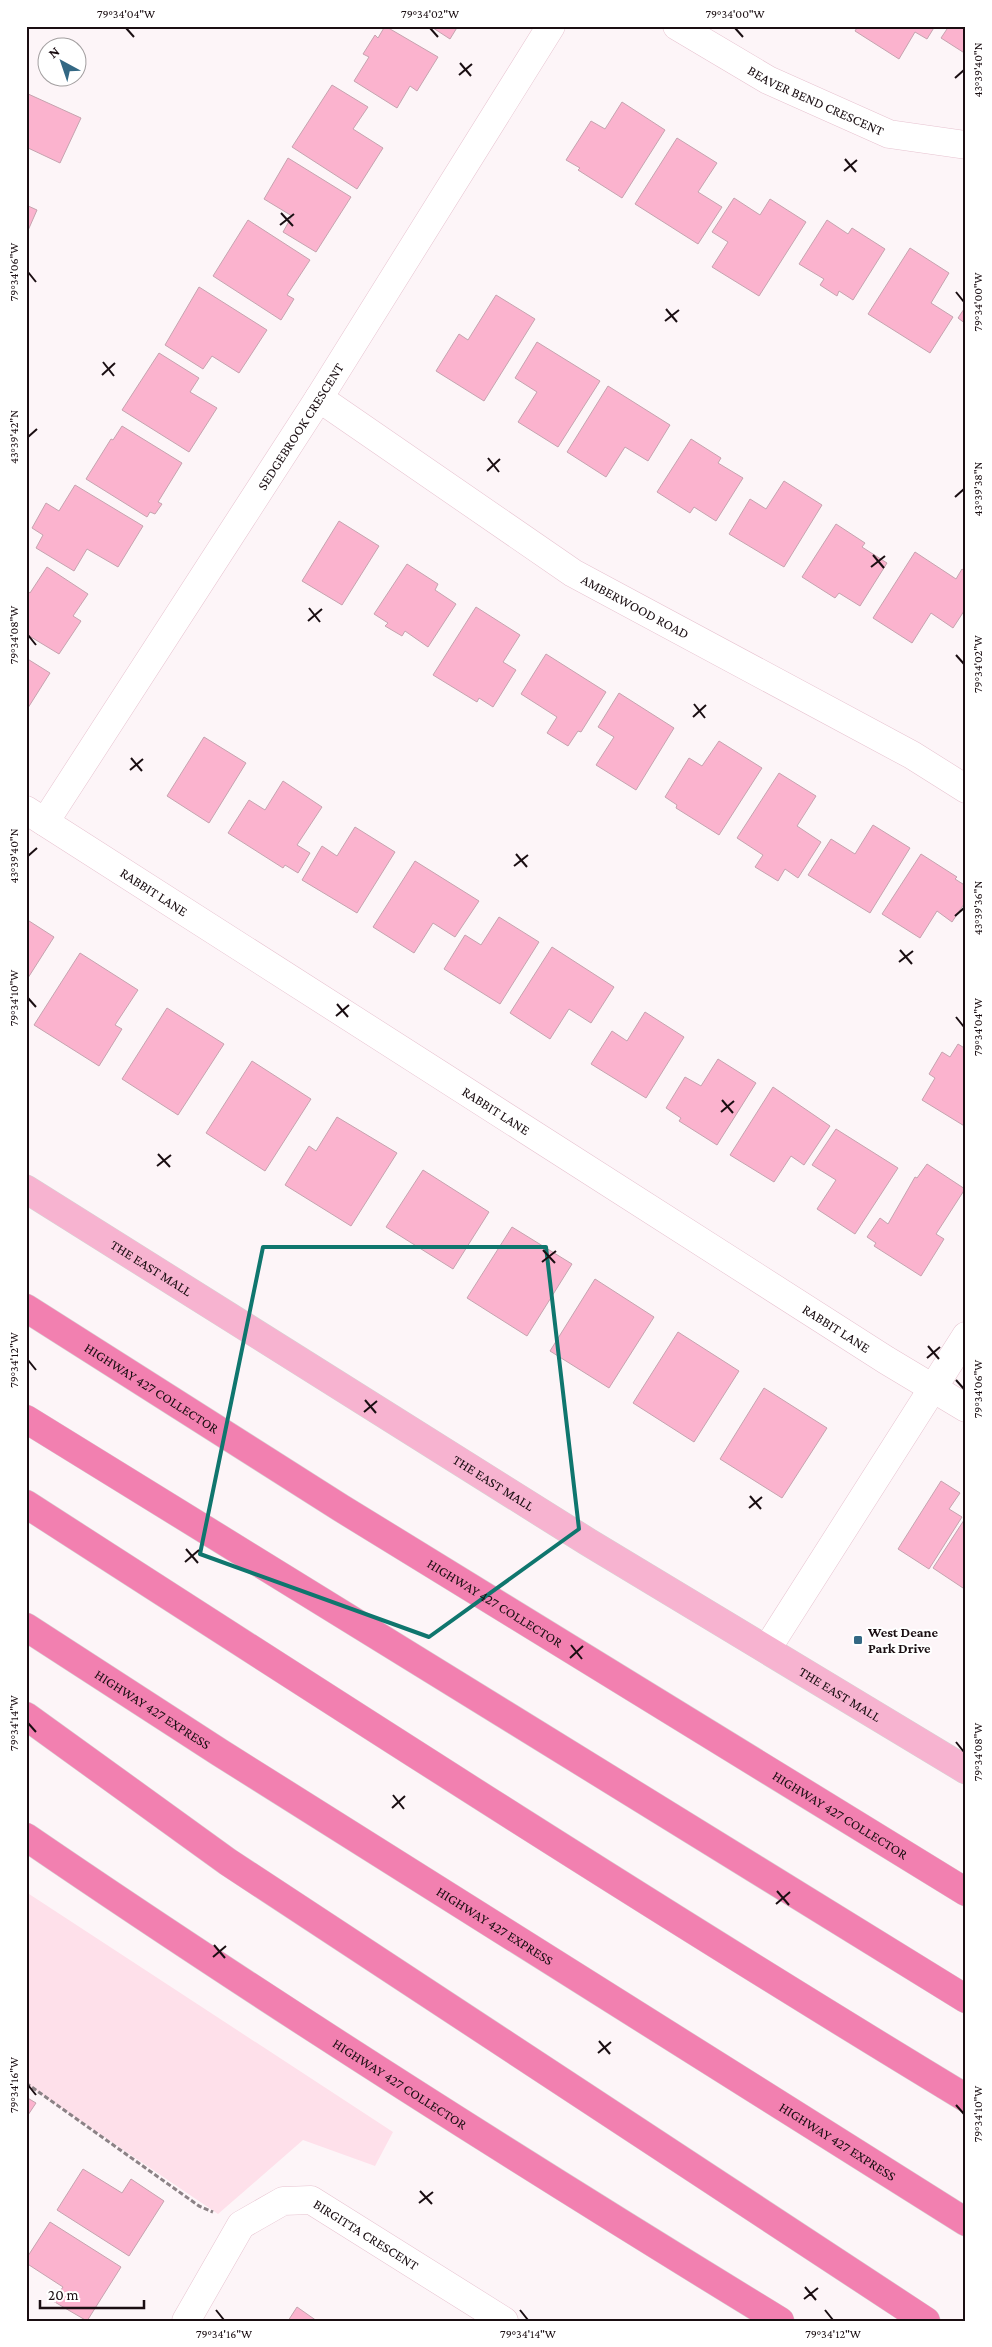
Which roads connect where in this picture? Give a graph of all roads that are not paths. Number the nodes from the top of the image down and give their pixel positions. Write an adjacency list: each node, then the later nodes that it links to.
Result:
1 (552, 26): 4 (street, SEDGEBROOK CRESCENT)
2 (677, 26): 3 (street, BEAVER BEND CRESCENT)
3 (966, 145)
4 (319, 398): 5 (street, AMBERWOOD ROAD); 6 (street, SEDGEBROOK CRESCENT)
5 (966, 790)
6 (36, 816): 10 (street, RABBIT LANE)
7 (26, 1189): 15 (main road, THE EAST MALL)
8 (26, 1308): 19 (highway, HIGHWAY 427 COLLECTOR)
9 (966, 1336): 10 (street)
10 (933, 1388): 11 (street, RABBIT LANE); 15 (street)
11 (966, 1408)
12 (26, 1419): 20 (highway)
13 (26, 1504): 21 (highway)
14 (26, 1627): 22 (highway, HIGHWAY 427 EXPRESS)
15 (767, 1649): 17 (main road, THE EAST MALL)
16 (26, 1716): 26 (highway)
17 (966, 1770)
18 (26, 1837): 25 (highway, HIGHWAY 427 COLLECTOR)
19 (966, 1892)
20 (966, 1999)
21 (966, 2098)
22 (966, 2222)
23 (186, 2321): 24 (street, BIRGITTA CRESCENT)
24 (504, 2321)
25 (780, 2321)
26 (926, 2321)

